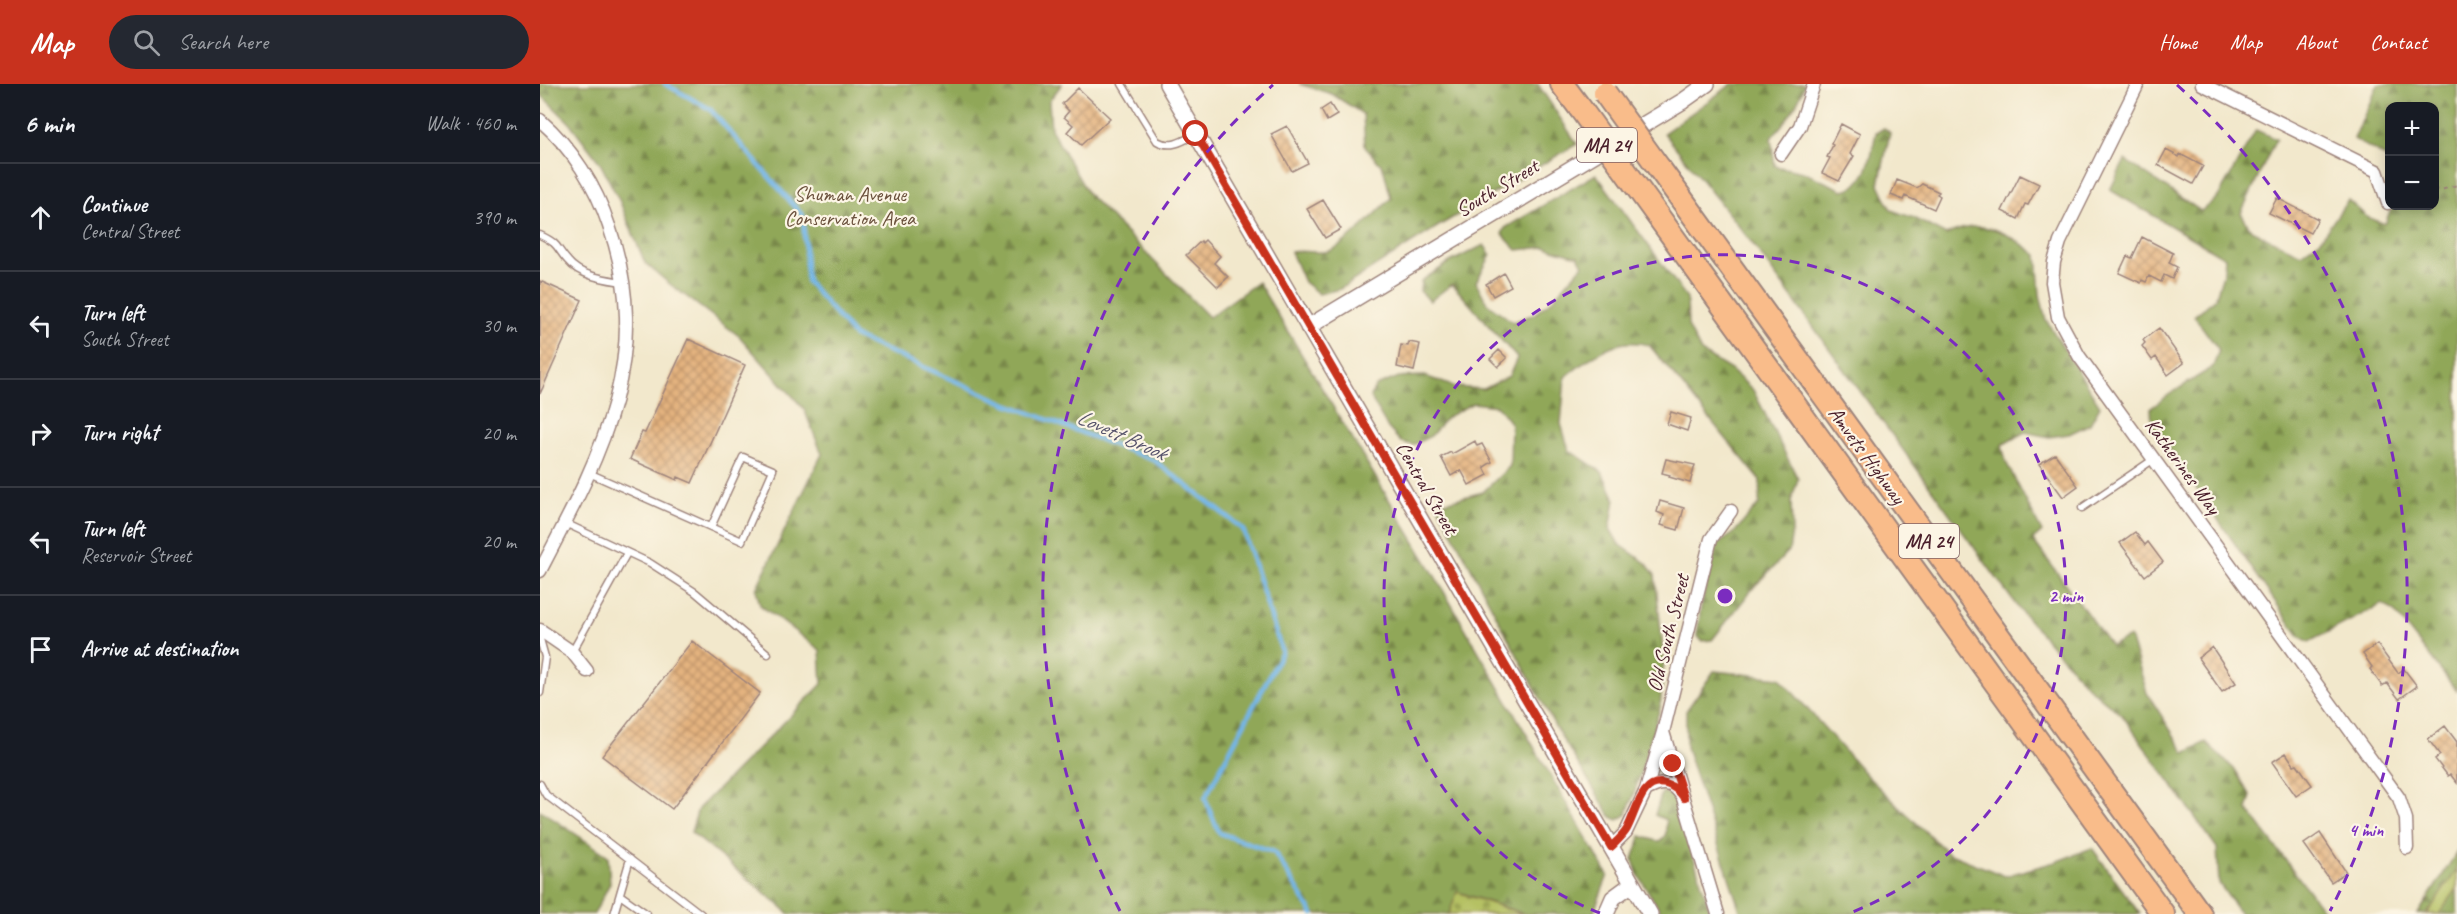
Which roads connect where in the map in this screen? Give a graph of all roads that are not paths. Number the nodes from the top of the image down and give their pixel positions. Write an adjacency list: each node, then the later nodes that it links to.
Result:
1 (1122, 84): 10 (lane)
2 (1167, 84): 10 (street, Central Street)
3 (1562, 84): 45 (highway, Amvets Highway / MA 24, bridge)
4 (1707, 84): 15 (street, South Street)
5 (1814, 84): 11 (street)
6 (2138, 84): 16 (street, Katherines Way)
7 (2202, 84): 12 (street)
8 (1602, 88): 46 (highway, Amvets Highway / MA 24, bridge)
9 (540, 120): 14 (street)
10 (1196, 134): 15 (street, Central Street)
11 (1781, 154)
12 (2385, 194)
13 (540, 235): 14 (lane)
14 (624, 283): 17 (street)
15 (1308, 327): 34 (street, Central Street)
16 (2154, 459): 18 (lane); 35 (street, Katherines Way)
17 (589, 474): 20 (street); 21 (lane)
18 (2082, 508)
19 (1731, 511): 30 (street, Old South Street)
20 (565, 523): 22 (lane); 23 (street)
21 (711, 527): 21 (lane)
22 (627, 553): 26 (lane); 27 (lane)
23 (540, 570)
24 (540, 630): 26 (street)
25 (540, 639): 29 (lane)
26 (572, 652): 28 (street)
27 (768, 654)
28 (587, 672)
29 (540, 693)
30 (1664, 732): 32 (street, Old South Street); 33 (street)
31 (540, 784): 36 (lane)
32 (1646, 790): 33 (street); 34 (street)
33 (1684, 798): 44 (street)
34 (1611, 847): 37 (street, Central Street)
35 (2407, 848)
36 (630, 859): 38 (lane); 41 (lane)
37 (1632, 884): 42 (street); 43 (street, Central Street)
38 (620, 894): 39 (lane); 40 (lane)
39 (614, 914)
40 (647, 914)
41 (701, 914)
42 (1606, 914)
43 (1650, 914)
44 (1718, 914)
45 (2163, 914)
46 (2200, 914)

